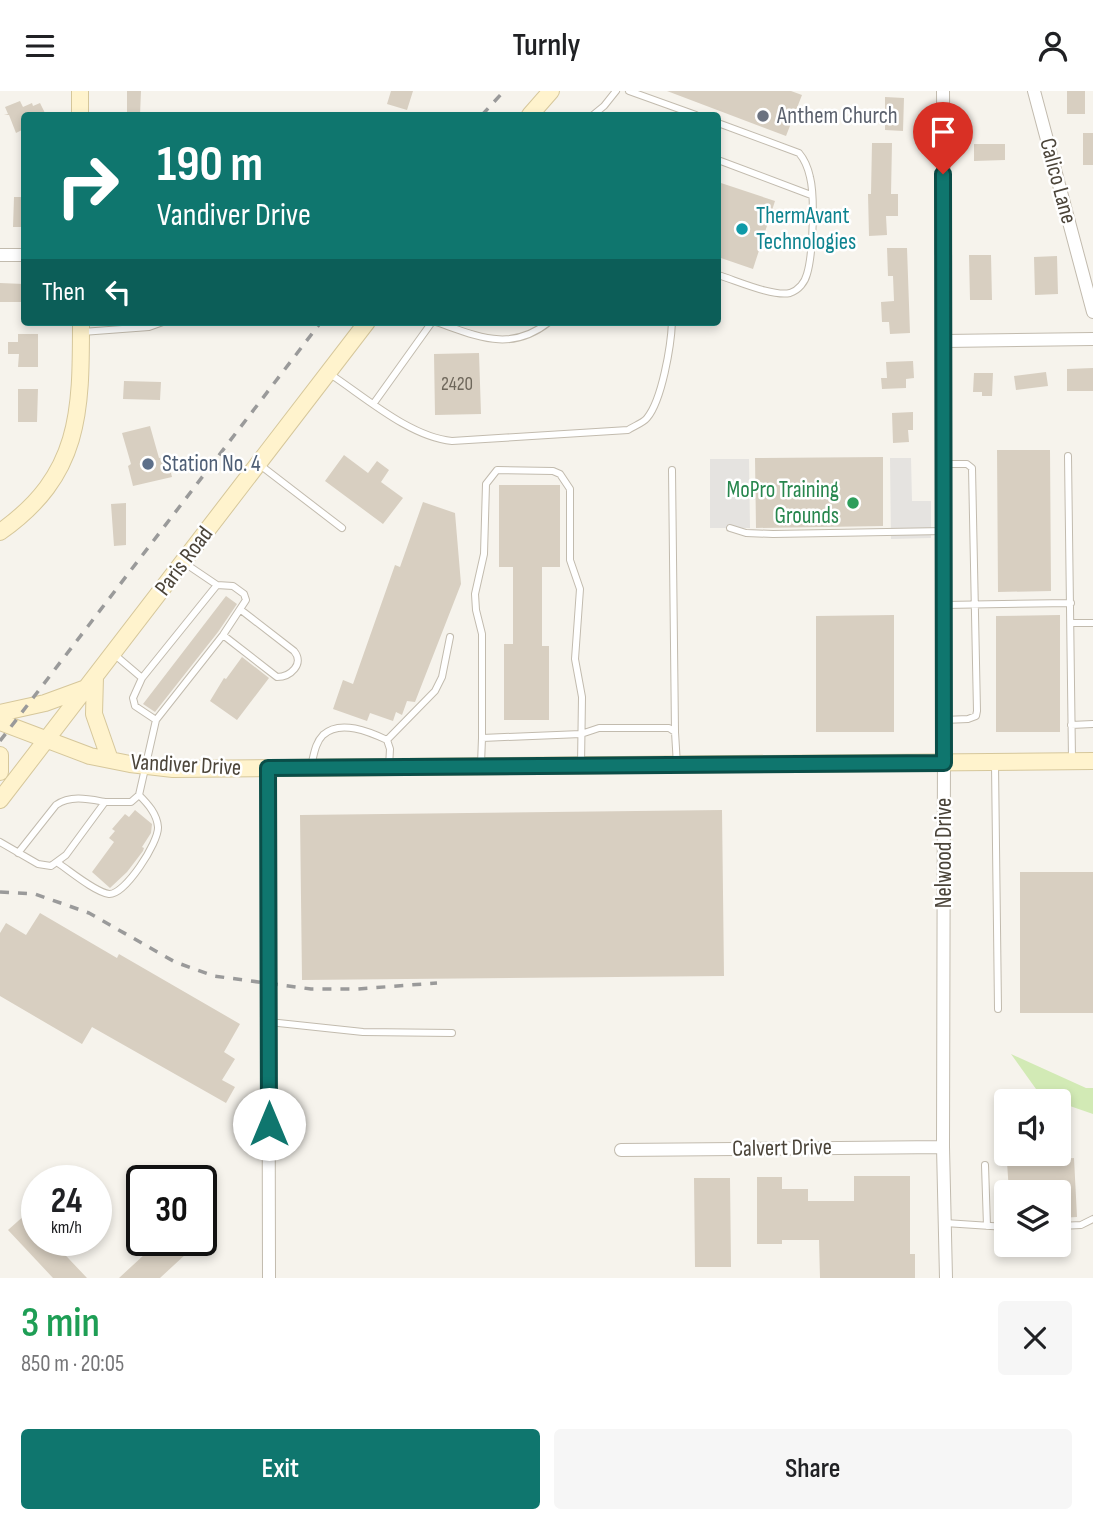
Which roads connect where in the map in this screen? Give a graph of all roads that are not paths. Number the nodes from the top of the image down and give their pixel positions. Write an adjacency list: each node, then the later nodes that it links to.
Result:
1 (80, 91): 7 (main road)
2 (551, 91): 8 (main road)
3 (616, 91): 9 (lane)
4 (629, 91): 10 (lane)
5 (943, 91): 26 (street, Nelwood Drive)
6 (1034, 91): 17 (street, Calico Lane)
7 (80, 112)
8 (534, 112)
9 (598, 112)
10 (688, 112)
11 (721, 124): 13 (lane)
12 (721, 161): 13 (lane)
13 (811, 195): 16 (lane)
14 (0, 255): 15 (street)
15 (21, 255)
16 (721, 276)
17 (1093, 312)
18 (152, 326): 24 (lane)
19 (364, 326): 27 (main road, Paris Road)
20 (431, 326): 28 (lane)
21 (447, 326): 22 (lane)
22 (544, 326)
23 (672, 326): 28 (lane)
24 (81, 327): 36 (main road)
25 (1093, 339): 26 (street)
26 (944, 341): 31 (street, Nelwood Drive)
27 (328, 372): 28 (lane); 30 (main road, Paris Road)
28 (374, 403)
29 (1068, 456): 39 (lane)
30 (258, 464): 33 (lane); 37 (main road, Paris Road)
31 (944, 464): 35 (street, Nelwood Drive); 40 (lane)
32 (672, 470): 56 (lane)
33 (342, 528)
34 (730, 528): 35 (lane)
35 (944, 531): 41 (street, Nelwood Drive)
36 (0, 532)
37 (183, 562): 38 (lane); 47 (main road, Paris Road)
38 (217, 585): 42 (lane); 48 (lane)
39 (1071, 603): 40 (lane); 43 (lane)
40 (975, 604): 41 (lane); 52 (lane)
41 (944, 605): 52 (street, Nelwood Drive)
42 (241, 610): 45 (lane); 45 (lane)
43 (1071, 623): 44 (lane); 55 (lane)
44 (1093, 623)
45 (223, 635): 51 (lane)
46 (450, 637): 59 (lane)
47 (113, 653): 48 (lane); 49 (main road, Paris Road)
48 (142, 678): 51 (lane)
49 (90, 683): 50 (main road); 60 (main road, Paris Road); 62 (main road)
50 (0, 713)
51 (156, 720): 69 (lane)
52 (944, 720): 66 (street, Nelwood Drive)
53 (0, 722): 60 (main road, Vandiver Drive)
54 (1093, 724): 55 (lane)
55 (1071, 725): 63 (lane)
56 (675, 732): 57 (lane); 68 (lane)
57 (581, 734): 58 (lane); 58 (lane); 67 (lane)
58 (482, 738): 70 (lane)
59 (387, 740): 71 (lane); 73 (lane)
60 (46, 741): 62 (main road, Vandiver Drive); 76 (main road, Paris Road)
61 (0, 755): 74 (main road)
62 (110, 760): 69 (main road, Vandiver Drive)
63 (1072, 761): 64 (main road, Vandiver Drive); 65 (main road, Vandiver Drive)
64 (1093, 761)
65 (995, 762): 66 (main road, Vandiver Drive); 81 (lane)
66 (944, 763): 68 (main road, Vandiver Drive); 84 (street, Nelwood Drive)
67 (581, 765): 68 (main road, Vandiver Drive); 70 (main road, Vandiver Drive)
68 (677, 765)
69 (146, 766): 72 (main road, Vandiver Drive); 75 (lane)
70 (481, 766): 71 (main road, Vandiver Drive)
71 (389, 767): 73 (main road, Vandiver Drive)
72 (268, 768): 73 (main road, Vandiver Drive); 82 (street)
73 (310, 768)
74 (0, 772)
75 (139, 795): 77 (lane); 80 (lane)
76 (0, 800)
77 (105, 802): 79 (lane); 80 (lane)
78 (0, 842): 79 (lane)
79 (18, 853): 80 (lane)
80 (58, 863)
81 (998, 1009)
82 (268, 1022): 83 (lane); 92 (street)
83 (452, 1033)
84 (943, 1147): 85 (street, Calvert Drive); 88 (street, Nelwood Drive)
85 (621, 1150)
86 (985, 1165): 90 (lane)
87 (1093, 1219): 89 (lane)
88 (945, 1223): 90 (lane); 93 (street, Nelwood Drive)
89 (1071, 1225)
90 (987, 1226): 91 (lane)
91 (994, 1226)
92 (269, 1278)
93 (946, 1278)

